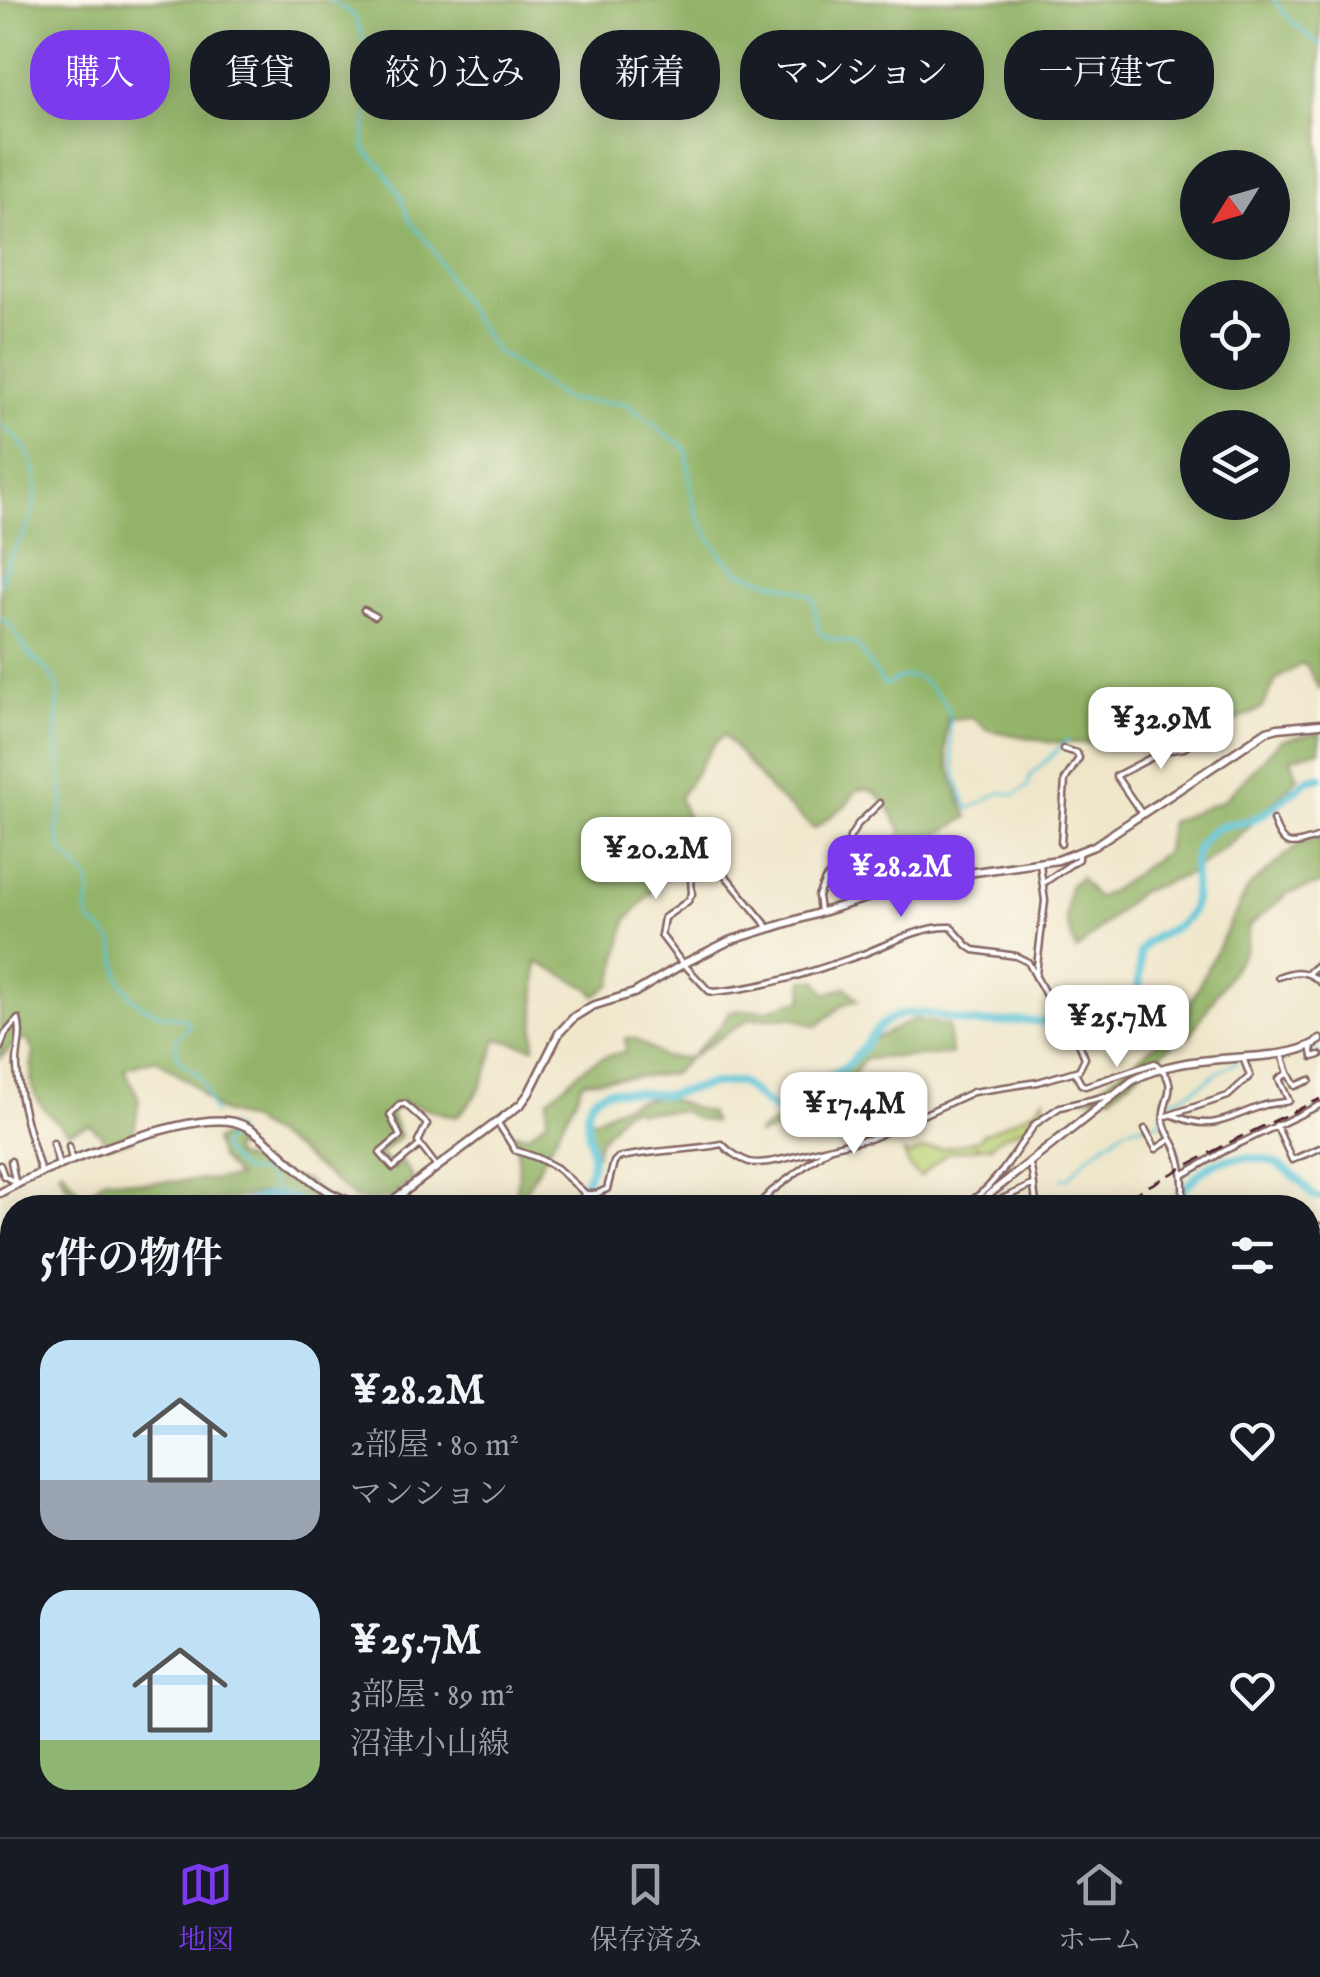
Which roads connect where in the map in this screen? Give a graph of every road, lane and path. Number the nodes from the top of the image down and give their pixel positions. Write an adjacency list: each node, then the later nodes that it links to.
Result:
1 (364, 610): 2 (street)
2 (375, 616)
3 (1320, 724): 7 (street)
4 (1197, 739): 7 (street)
5 (1064, 749): 10 (street)
6 (880, 803): 14 (street)
7 (1142, 814): 11 (street)
8 (1273, 820): 9 (street)
9 (1320, 837)
10 (1060, 844)
11 (1078, 854): 12 (street); 13 (street)
12 (1040, 864): 13 (street); 14 (street)
13 (1044, 883): 19 (street)
14 (820, 912): 15 (street)
15 (769, 928): 17 (street); 17 (street)
16 (1320, 963): 18 (street)
17 (683, 964): 19 (street); 36 (street)
18 (1308, 973): 20 (street); 21 (street)
19 (1036, 974): 29 (street)
20 (1278, 977)
21 (1320, 982)
22 (1320, 1040): 23 (street)
23 (1311, 1046): 25 (street); 26 (street)
24 (0, 1048): 51 (street)
25 (1282, 1054): 27 (street); 30 (street)
26 (1320, 1056)
27 (1244, 1058): 28 (street); 34 (street)
28 (1161, 1067): 29 (street); 32 (street); 35 (street)
29 (1074, 1072): 43 (street)
30 (1288, 1072): 31 (street); 34 (street)
31 (1310, 1080)
32 (1116, 1094): 47 (street); 60 (street)
33 (1320, 1105): 37 (street)
34 (1173, 1115): 35 (street)
35 (1164, 1117): 39 (street)
36 (497, 1122): 50 (street); 56 (street)
37 (1276, 1125): 44 (street); 52 (street)
38 (1144, 1130): 39 (street)
39 (1171, 1139): 52 (street)
40 (53, 1143): 49 (street)
41 (420, 1145): 41 (street); 50 (street)
42 (69, 1146): 45 (street)
43 (831, 1146): 56 (street); 59 (street)
44 (1320, 1148)
45 (72, 1160): 49 (street); 57 (street)
46 (11, 1161): 53 (street)
47 (1028, 1163): 54 (street); 61 (street)
48 (0, 1165): 53 (street)
49 (59, 1165): 51 (street)
50 (437, 1167): 58 (street)
51 (41, 1172): 53 (street)
52 (1183, 1178): 64 (street)
53 (16, 1182): 55 (street)
54 (1032, 1185): 62 (street); 63 (street)
55 (0, 1192)
56 (585, 1193)
57 (334, 1195)
58 (400, 1195)
59 (768, 1195)
60 (979, 1195)
61 (988, 1195)
62 (1011, 1195)
63 (1034, 1195)
64 (1182, 1195)

